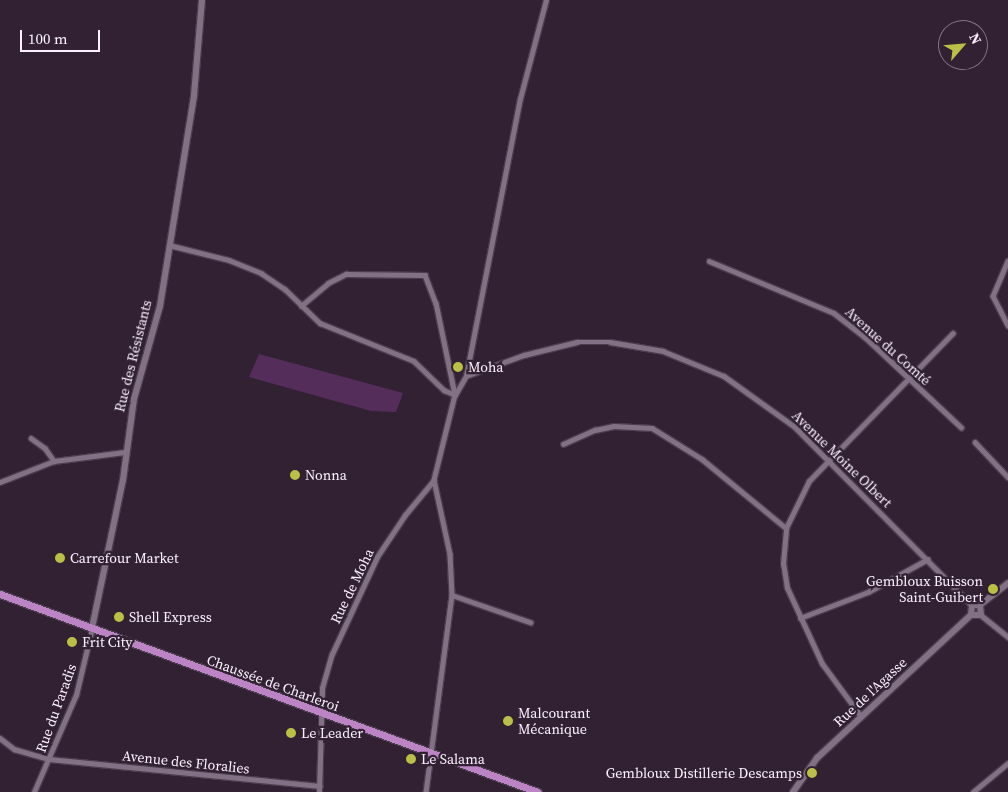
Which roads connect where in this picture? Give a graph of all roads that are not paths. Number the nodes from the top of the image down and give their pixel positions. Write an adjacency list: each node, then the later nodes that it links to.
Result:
1 (202, 0): 3 (street, Rue des Résistants)
2 (546, 0): 9 (street)
3 (169, 245): 6 (street); 16 (street, Rue des Résistants)
4 (709, 261): 10 (street, Avenue du Comté)
5 (1008, 261): 7 (street)
6 (301, 306): 11 (street); 11 (street)
7 (1008, 325)
8 (953, 333): 10 (street)
9 (466, 376): 11 (street); 17 (street, Avenue Moine Olbert)
10 (909, 379): 12 (street, Avenue du Comté); 17 (street)
11 (454, 395): 20 (street)
12 (961, 427)
13 (31, 438): 18 (street)
14 (975, 442): 19 (street)
15 (563, 444): 22 (street)
16 (124, 452): 18 (street); 33 (street, Rue des Résistants)
17 (830, 460): 22 (street); 23 (street, Avenue Moine Olbert)
18 (54, 461): 21 (street)
19 (1008, 477)
20 (434, 480): 26 (street); 35 (street, Rue de Moha)
21 (0, 482)
22 (786, 528): 31 (street)
23 (928, 558): 27 (street, Avenue Moine Olbert); 31 (street)
24 (1008, 584): 28 (street)
25 (0, 594): 33 (main road, Chaussée de Charleroi)
26 (452, 596): 32 (street); 38 (street)
27 (972, 605): 28 (street); 30 (street)
28 (980, 605): 29 (street)
29 (981, 614): 30 (street); 34 (street)
30 (971, 615): 36 (street, Rue de l'Agasse)
31 (800, 618): 36 (street)
32 (530, 622)
33 (92, 628): 35 (main road, Chaussée de Charleroi); 39 (street, Rue du Paradis)
34 (1008, 637)
35 (322, 714): 38 (main road, Chaussée de Charleroi); 41 (street, Rue de Moha)
36 (861, 717): 45 (street, Rue de l'Agasse)
37 (0, 738): 39 (street, Avenue des Floralies)
38 (430, 753): 43 (street); 44 (main road, Chaussée de Charleroi)
39 (50, 759): 41 (street, Avenue des Floralies); 42 (street, Rue du Paradis)
40 (1008, 763): 46 (street)
41 (319, 789)
42 (34, 792)
43 (426, 792)
44 (538, 792)
45 (793, 792)
46 (973, 792)

